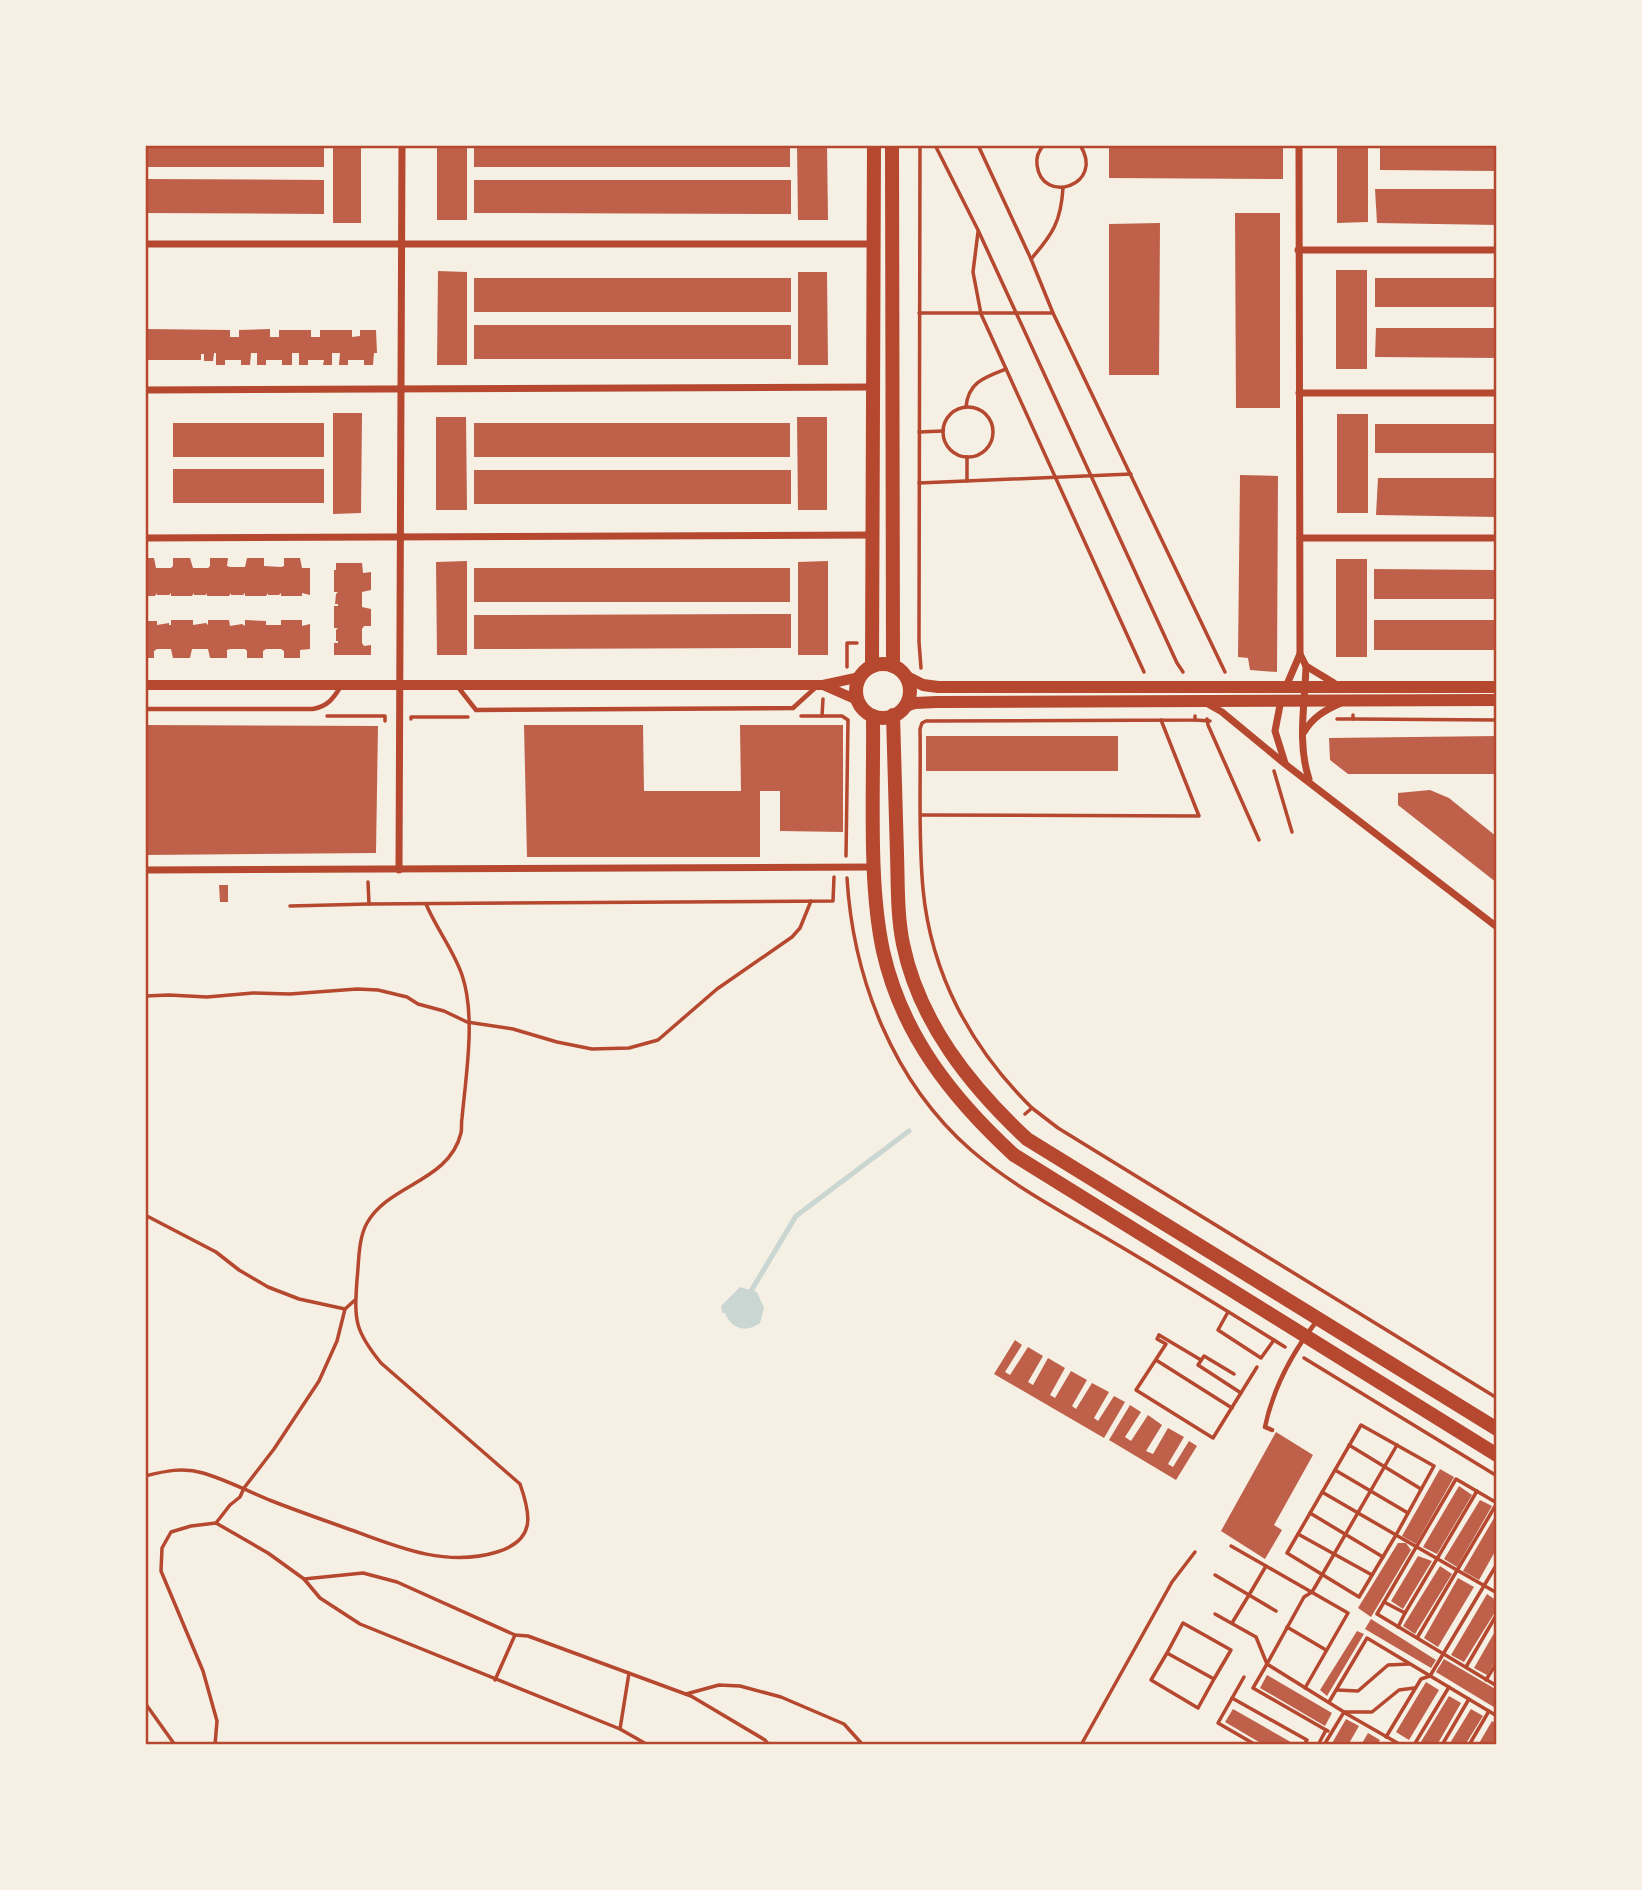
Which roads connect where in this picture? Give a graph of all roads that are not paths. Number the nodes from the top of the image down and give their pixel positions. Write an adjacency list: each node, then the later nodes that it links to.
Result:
1 (402, 145): 6 (street)
2 (874, 145): 7 (main road)
3 (892, 145): 22 (main road)
4 (1299, 145): 8 (street)
5 (145, 244): 6 (street)
6 (401, 244): 7 (street); 11 (street)
7 (874, 244): 10 (main road)
8 (1298, 250): 9 (street); 13 (street)
9 (1497, 250)
10 (873, 387): 11 (street); 15 (main road)
11 (401, 389): 12 (street); 16 (street)
12 (145, 390)
13 (1299, 393): 14 (street); 18 (street)
14 (1497, 393)
15 (873, 534): 16 (street); 21 (main road)
16 (400, 535): 17 (street); 30 (street)
17 (145, 538)
18 (1300, 538): 19 (street); 20 (street)
19 (1497, 538)
20 (1300, 654): 23 (street); 24 (street)
21 (872, 666): 22 (main road); 26 (main road)
22 (893, 666): 25 (main road)
23 (1306, 666): 34 (street); 35 (street)
24 (1291, 672): 32 (street); 33 (street)
25 (905, 676): 37 (main road); 44 (main road)
26 (860, 677): 29 (street); 39 (main road)
27 (145, 685): 28 (street)
28 (341, 685): 30 (street); 43 (lane)
29 (820, 685): 31 (street); 31 (lane); 39 (street)
30 (399, 686): 31 (street); 51 (street)
31 (458, 686)
32 (1260, 687): 33 (main road); 37 (main road)
33 (1286, 687): 34 (main road); 40 (street)
34 (1305, 687): 35 (main road); 42 (street)
35 (1345, 687): 36 (main road)
36 (1497, 687)
37 (1194, 694): 40 (main road); 44 (main road); 47 (street)
38 (1353, 699): 41 (main road); 42 (main road); 46 (street)
39 (858, 700): 45 (main road)
40 (1281, 700): 42 (main road); 47 (street)
41 (1497, 700)
42 (1305, 701): 46 (street)
43 (145, 709)
44 (899, 711): 45 (main road); 53 (main road)
45 (873, 716): 49 (main road)
46 (1301, 742): 48 (street)
47 (1285, 764): 48 (street)
48 (1309, 780): 52 (street)
49 (874, 867): 51 (street); 54 (main road)
50 (145, 870): 51 (street)
51 (398, 870)
52 (1497, 927)
53 (1319, 1319): 54 (lane); 55 (main road)
54 (1305, 1336): 56 (lane); 57 (main road)
55 (1497, 1429)
56 (1272, 1430)
57 (1497, 1455)

